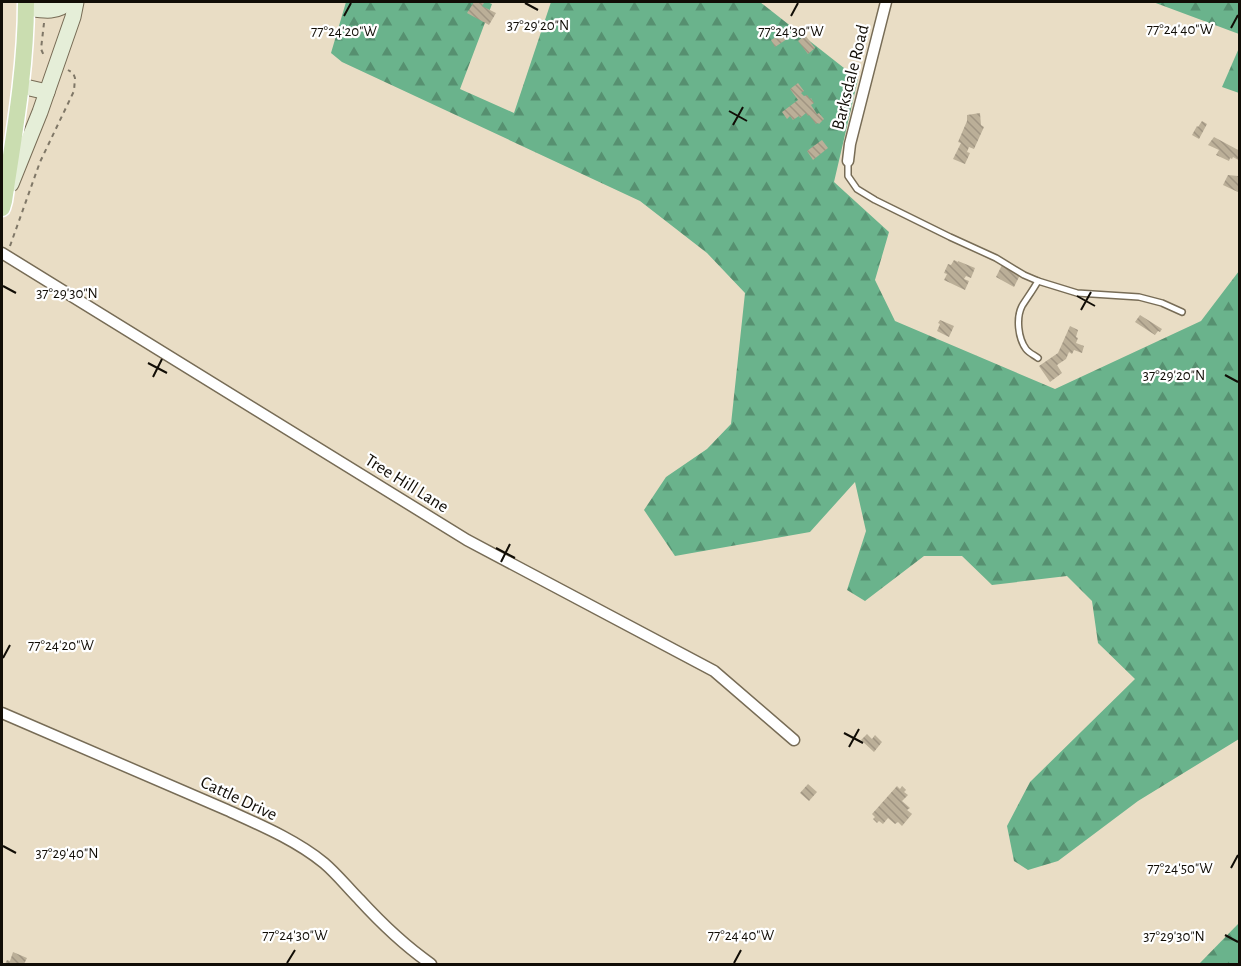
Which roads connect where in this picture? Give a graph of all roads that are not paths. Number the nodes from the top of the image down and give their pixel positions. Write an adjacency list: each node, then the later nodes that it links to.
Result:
1 (68, 2): 4 (street)
2 (76, 2): 6 (street)
3 (886, 2): 7 (street, Barksdale Road)
4 (26, 5): 5 (main road)
5 (21, 86): 6 (street); 8 (main road)
6 (47, 92): 8 (street)
7 (848, 160): 10 (lane)
8 (3, 204)
9 (4, 254): 14 (street, Tree Hill Lane)
10 (1038, 281): 11 (lane); 12 (lane)
11 (1182, 312)
12 (1038, 358)
13 (2, 712): 15 (street, Cattle Drive)
14 (794, 740)
15 (430, 964)

